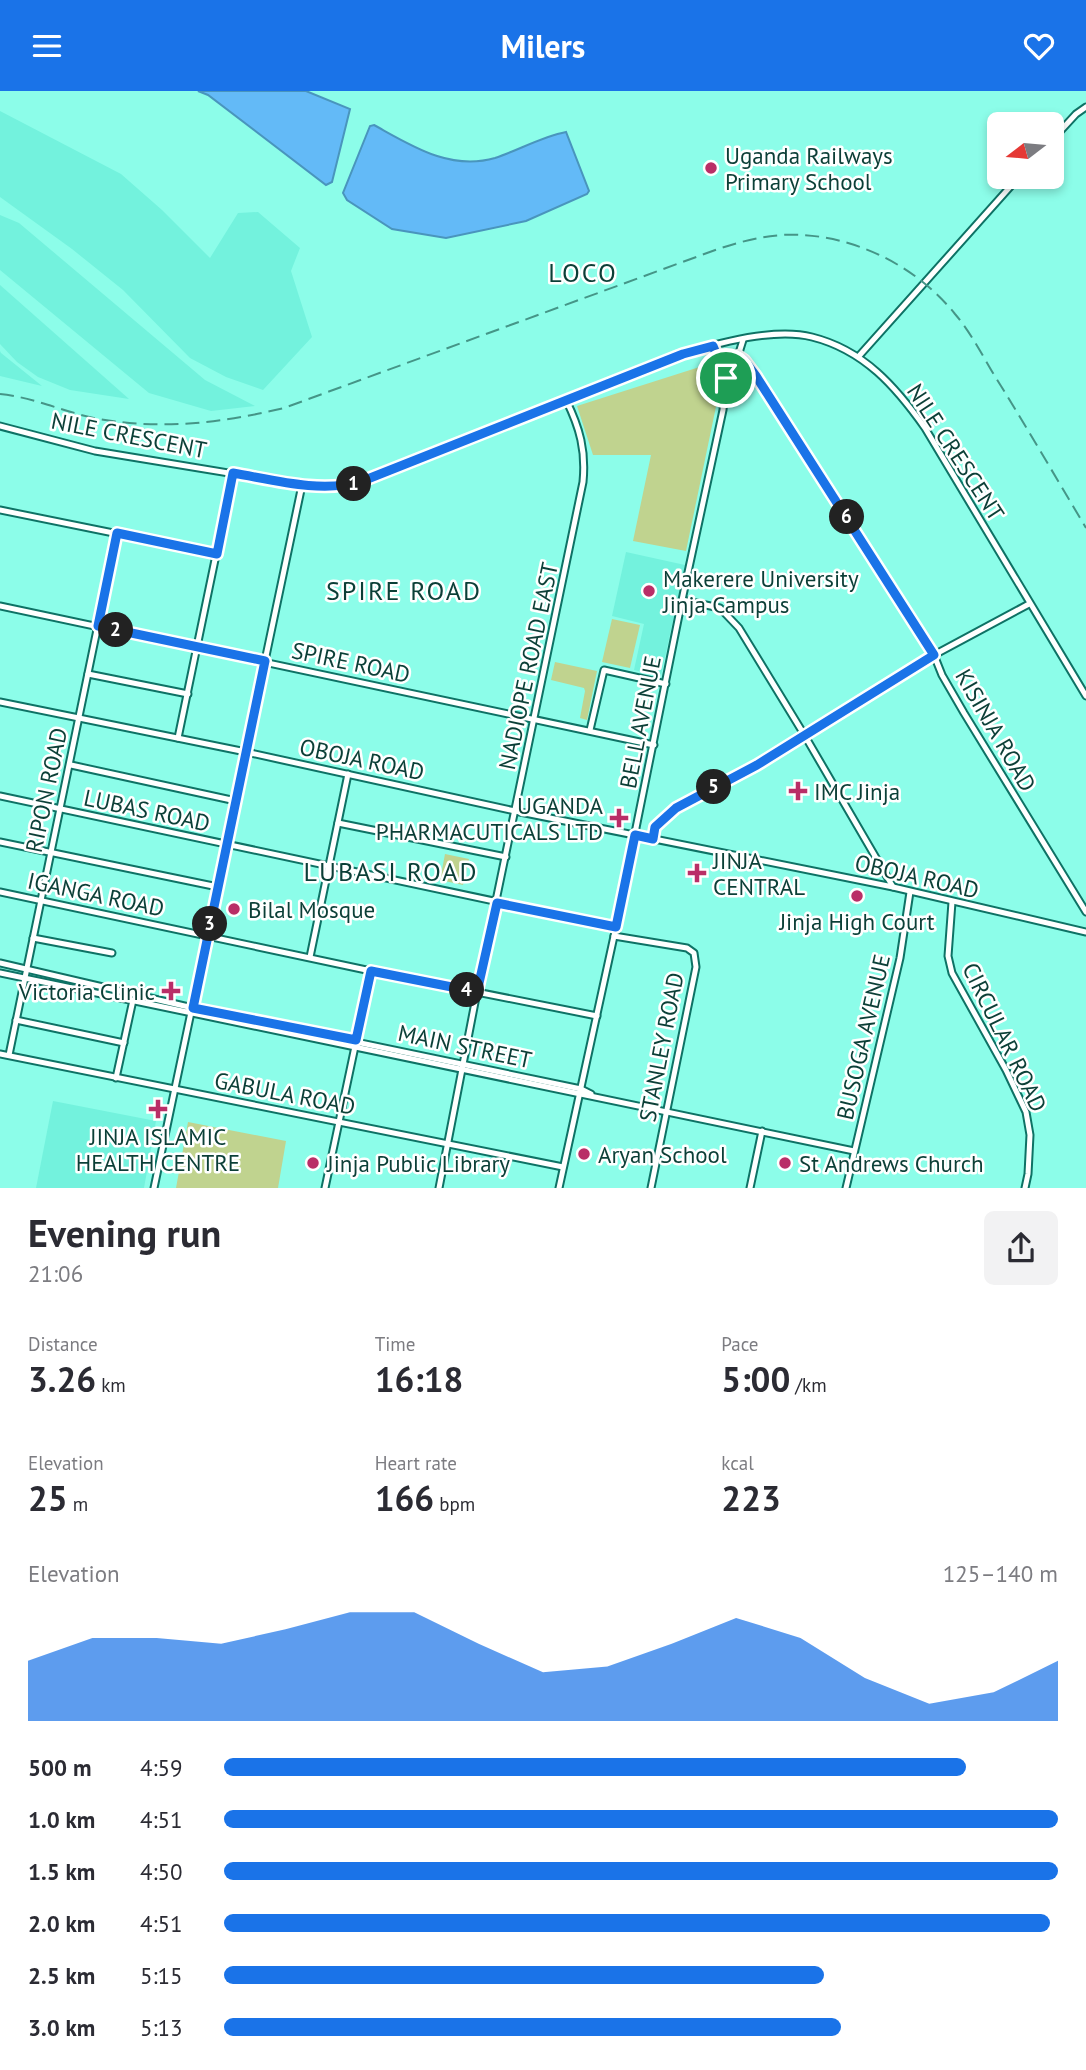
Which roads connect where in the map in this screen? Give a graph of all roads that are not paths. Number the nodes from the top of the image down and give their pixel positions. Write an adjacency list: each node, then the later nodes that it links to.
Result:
1 (1086, 107): 2 (street)
2 (1064, 127)
3 (1008, 189): 7 (street)
4 (743, 340): 5 (street, NILE CRESCENT); 6 (street); 7 (street, NILE CRESCENT)
5 (713, 346): 8 (street, BELL AVENUE); 9 (street, NILE CRESCENT)
6 (738, 356): 8 (street); 21 (street, KISINJA ROAD)
7 (859, 356): 17 (street, NILE CRESCENT)
8 (726, 378): 16 (street, BELL AVENUE)
9 (566, 400): 12 (street, NILE CRESCENT); 28 (street, NADIOPE ROAD EAST)
10 (0, 426): 11 (street, NILE CRESCENT)
11 (233, 473): 12 (street, NILE CRESCENT); 15 (street)
12 (302, 485): 22 (street)
13 (0, 510): 14 (street)
14 (117, 533): 15 (street); 19 (street, RIPON ROAD)
15 (217, 554): 20 (street)
16 (682, 600): 24 (street, BELL AVENUE); 31 (street)
17 (1029, 604): 21 (street); 25 (street, NILE CRESCENT)
18 (0, 605): 19 (street, SPIRE ROAD)
19 (98, 626): 20 (street, SPIRE ROAD); 23 (street, RIPON ROAD)
20 (198, 648): 22 (street, SPIRE ROAD); 26 (street)
21 (934, 655): 31 (street); 56 (street, KISINJA ROAD)
22 (265, 661): 28 (street, SPIRE ROAD); 34 (street)
23 (88, 674): 26 (street); 29 (street, RIPON ROAD)
24 (666, 684): 30 (street); 33 (street, BELL AVENUE)
25 (1085, 693)
26 (188, 694): 32 (street)
27 (0, 702): 29 (street, OBOJA ROAD)
28 (534, 718): 30 (street, SPIRE ROAD); 40 (street, NADIOPE ROAD EAST)
29 (79, 719): 32 (street, OBOJA ROAD); 35 (street, RIPON ROAD)
30 (590, 730): 33 (street, SPIRE ROAD)
31 (805, 736): 43 (street); 50 (street)
32 (178, 738): 34 (street, OBOJA ROAD)
33 (654, 745): 42 (street, BELL AVENUE)
34 (246, 752): 36 (street, OBOJA ROAD); 38 (street)
35 (71, 765): 38 (street); 39 (street, RIPON ROAD)
36 (348, 775): 40 (street, OBOJA ROAD); 41 (street)
37 (0, 796): 39 (street, LUBAS ROAD)
38 (236, 801): 45 (street)
39 (61, 809): 45 (street, LUBAS ROAD); 46 (street, RIPON ROAD)
40 (515, 811): 42 (street, OBOJA ROAD); 47 (street, NADIOPE ROAD EAST)
41 (338, 823): 47 (street); 48 (street)
42 (635, 835): 43 (street, OBOJA ROAD); 57 (street, BELL AVENUE)
43 (653, 839): 50 (street, OBOJA ROAD)
44 (0, 842): 46 (street)
45 (226, 844): 48 (street, LUBAS ROAD); 49 (street)
46 (51, 853): 49 (street); 53 (street, RIPON ROAD)
47 (506, 856): 55 (street, NADIOPE ROAD EAST)
48 (329, 867): 55 (street, LUBAS ROAD); 63 (street)
49 (218, 887): 59 (street)
50 (893, 887): 52 (street, OBOJA ROAD)
51 (0, 892): 53 (street, IGANGA ROAD)
52 (910, 892): 54 (street, OBOJA ROAD); 87 (street, BUSOGA AVENUE)
53 (40, 900): 59 (street, IGANGA ROAD); 61 (street, RIPON ROAD)
54 (951, 902): 58 (street, OBOJA ROAD); 96 (street, CIRCULAR ROAD)
55 (497, 903): 57 (street, LUBAS ROAD); 69 (street, NADIOPE ROAD EAST)
56 (1086, 912)
57 (616, 927): 60 (street, BELL AVENUE)
58 (1086, 932)
59 (208, 936): 63 (street, IGANGA ROAD); 71 (street)
60 (614, 936): 72 (street, BELL AVENUE); 83 (street, STANLEY ROAD)
61 (33, 938): 62 (street); 65 (street, RIPON ROAD)
62 (112, 953)
63 (310, 957): 66 (street, IGANGA ROAD)
64 (0, 963): 65 (street, MAIN STREET)
65 (26, 970): 68 (street, RIPON ROAD); 71 (street, MAIN STREET)
66 (371, 971): 69 (street, IGANGA ROAD); 74 (street)
67 (0, 973): 68 (street, MAIN STREET)
68 (25, 979): 70 (street, MAIN STREET); 73 (street, RIPON ROAD)
69 (477, 992): 72 (street, IGANGA ROAD); 79 (street, NADIOPE ROAD EAST)
70 (132, 1000): 71 (street, MAIN STREET); 75 (street)
71 (193, 1010): 74 (street, MAIN STREET); 76 (street, MAIN STREET); 81 (street)
72 (597, 1016): 82 (street, BELL AVENUE)
73 (16, 1020): 75 (street); 78 (street, RIPON ROAD)
74 (356, 1040): 76 (street); 79 (street, MAIN STREET)
75 (124, 1042): 80 (street)
76 (355, 1048): 79 (street, MAIN STREET); 84 (street)
77 (0, 1054): 78 (street, GABULA ROAD)
78 (9, 1055): 80 (street, GABULA ROAD)
79 (463, 1066): 82 (street, MAIN STREET); 86 (street, NADIOPE ROAD EAST)
80 (116, 1078): 81 (street, GABULA ROAD)
81 (175, 1090): 84 (street, GABULA ROAD); 89 (street)
82 (580, 1092): 83 (street, MAIN STREET); 88 (street, BELL AVENUE)
83 (666, 1111): 85 (street, MAIN STREET); 93 (street, STANLEY ROAD)
84 (339, 1121): 86 (street, GABULA ROAD); 90 (street)
85 (762, 1131): 87 (street, MAIN STREET); 94 (street)
86 (449, 1143): 88 (street, GABULA ROAD); 91 (street, NADIOPE ROAD EAST)
87 (854, 1151): 95 (street, BUSOGA AVENUE)
88 (563, 1167): 92 (street, BELL AVENUE)
89 (154, 1188)
90 (325, 1188)
91 (439, 1188)
92 (559, 1188)
93 (651, 1188)
94 (750, 1188)
95 (846, 1188)
96 (1026, 1188)

